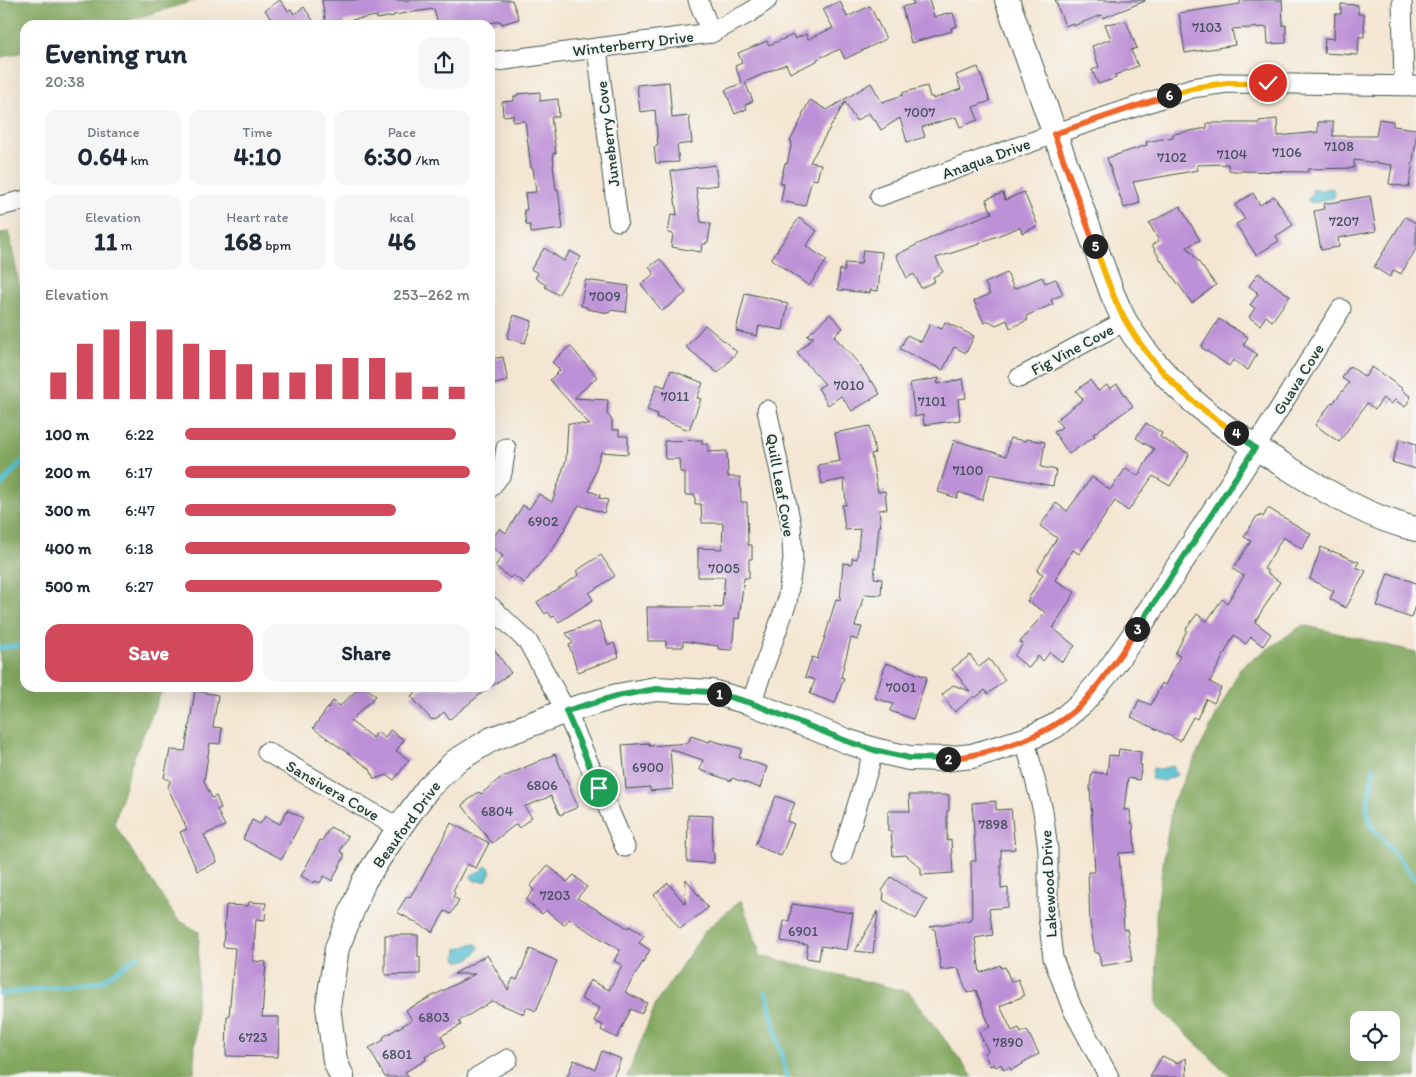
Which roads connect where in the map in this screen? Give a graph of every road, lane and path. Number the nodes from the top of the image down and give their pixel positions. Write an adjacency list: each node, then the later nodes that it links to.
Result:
1 (698, 0): 5 (street)
2 (767, 0): 5 (street, Winterberry Drive)
3 (1007, 0): 9 (street)
4 (1402, 0): 8 (street)
5 (711, 33): 6 (street, Winterberry Drive)
6 (597, 48): 7 (street, Winterberry Drive); 13 (street, Juneberry Cove)
7 (495, 61)
8 (1410, 85): 9 (street, Anaqua Drive)
9 (1054, 134): 10 (street, Anaqua Drive); 15 (street)
10 (880, 196)
11 (20, 201): 12 (street)
12 (0, 206)
13 (618, 221)
14 (1341, 310): 19 (street, Guava Cove)
15 (1125, 321): 16 (street, Fig Vine Cove); 19 (street)
16 (1019, 378)
17 (767, 410): 23 (street, Quill Leaf Cove)
18 (506, 448): 20 (street)
19 (1255, 448): 21 (street); 25 (street, Beauford Drive)
20 (495, 482)
21 (1416, 529)
22 (495, 611): 24 (street)
23 (751, 703): 24 (street, Beauford Drive); 26 (street, Beauford Drive)
24 (566, 711): 28 (street, Beauford Drive); 29 (street)
25 (1025, 740): 26 (street, Beauford Drive); 34 (street, Lakewood Drive)
26 (874, 750): 30 (street)
27 (267, 752): 28 (street, Sansivera Cove)
28 (399, 828): 32 (street, Beauford Drive)
29 (624, 847)
30 (842, 855)
31 (508, 1059): 33 (street)
32 (342, 1077)
33 (477, 1077)
34 (1109, 1077)

